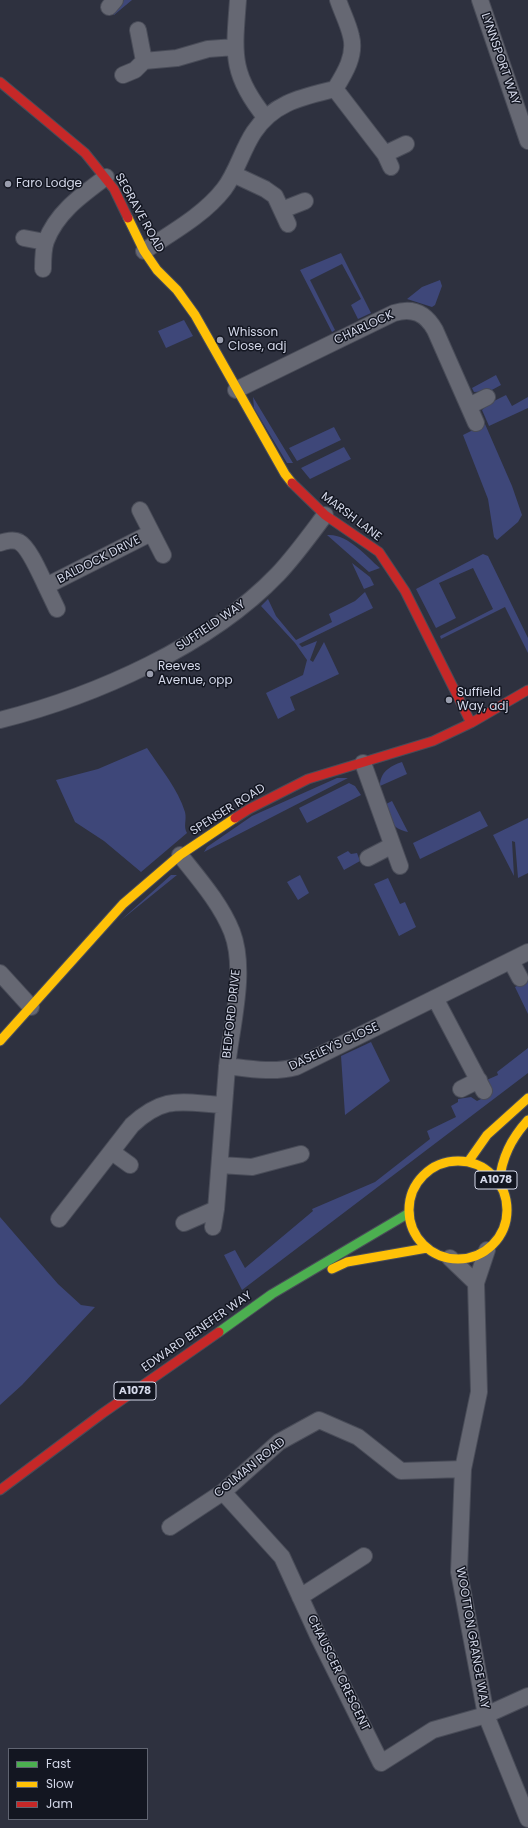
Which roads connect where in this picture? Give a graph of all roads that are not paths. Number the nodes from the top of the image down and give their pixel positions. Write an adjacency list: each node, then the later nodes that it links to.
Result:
1 (238, 0): 5 (street)
2 (338, 0): 9 (street)
3 (480, 0): 11 (street, LYNNSPORT WAY)
4 (138, 30): 6 (street)
5 (235, 47): 6 (street); 10 (street)
6 (144, 61): 7 (street)
7 (124, 75)
8 (0, 82): 14 (street, SEGRAVE ROAD)
9 (335, 89): 10 (street); 12 (street)
10 (266, 118): 13 (street)
11 (528, 141)
12 (406, 144)
13 (233, 174): 15 (street); 18 (street)
14 (106, 177): 17 (street); 18 (street, SEGRAVE ROAD)
15 (306, 201)
16 (24, 238): 17 (street)
17 (45, 242): 19 (street)
18 (144, 251): 20 (street, SEGRAVE ROAD)
19 (42, 268)
20 (195, 315): 21 (street, MARSH LANE)
21 (236, 390): 23 (street, CHARLOCK); 26 (street, MARSH LANE)
22 (487, 397): 23 (street)
23 (469, 406): 24 (street, CHARLOCK)
24 (476, 423)
25 (140, 510): 27 (street, BALDOCK DRIVE)
26 (325, 515): 33 (street, SUFFIELD WAY); 34 (street, MARSH LANE)
27 (151, 533): 29 (street, BALDOCK DRIVE); 30 (street, BALDOCK DRIVE)
28 (0, 543): 30 (street, BALDOCK DRIVE)
29 (163, 555)
30 (46, 586): 31 (street, BALDOCK DRIVE)
31 (57, 609)
32 (528, 690): 34 (street, SPENSER ROAD)
33 (0, 720)
34 (471, 723): 35 (street, SPENSER ROAD)
35 (363, 763): 36 (street); 37 (street, SPENSER ROAD)
36 (391, 846): 38 (street); 39 (street)
37 (180, 855): 45 (street, SPENSER ROAD); 47 (street, BEDFORD DRIVE)
38 (368, 858)
39 (400, 866)
40 (528, 952): 41 (street, DASELEY'S CLOSE)
41 (511, 961): 43 (street); 44 (street, DASELEY'S CLOSE)
42 (0, 973): 45 (street)
43 (520, 978)
44 (435, 998): 47 (street, DASELEY'S CLOSE); 48 (street)
45 (31, 1007): 46 (street, SPENSER ROAD)
46 (0, 1041)
47 (227, 1066): 50 (street, BEDFORD DRIVE)
48 (461, 1088)
49 (528, 1098): 54 (street, A1078)
50 (224, 1105): 52 (street); 56 (street, BEDFORD DRIVE)
51 (528, 1120): 57 (street, A1078)
52 (112, 1152): 55 (street); 60 (street)
53 (301, 1154): 56 (street)
54 (468, 1162): 57 (street, A1078); 59 (street, A1078)
55 (130, 1165)
56 (220, 1165): 58 (street, BEDFORD DRIVE)
57 (499, 1183): 64 (street, A1078)
58 (216, 1209): 61 (street); 62 (street, BEDFORD DRIVE)
59 (409, 1213): 63 (street, A1078); 67 (street, EDWARD BENEFER WAY / A1078)
60 (59, 1219)
61 (184, 1223)
62 (213, 1227)
63 (427, 1248): 65 (street, A1078); 67 (street, EDWARD BENEFER WAY / A1078)
64 (487, 1250): 65 (street, A1078); 66 (street, WOOTTON GRANGE WAY)
65 (450, 1258): 66 (street)
66 (476, 1283): 68 (street, WOOTTON GRANGE WAY)
67 (272, 1294): 69 (street, EDWARD BENEFER WAY / A1078)
68 (463, 1469): 70 (street, COLMAN ROAD); 75 (street, WOOTTON GRANGE WAY)
69 (0, 1490)
70 (223, 1492): 71 (street, COLMAN ROAD); 73 (street, CHAUSCER CRESCENT)
71 (170, 1527)
72 (364, 1556): 73 (street)
73 (300, 1597): 75 (street, CHAUSCER CRESCENT)
74 (528, 1696): 75 (street, CHAUSCER CRESCENT)
75 (486, 1715): 76 (street, WOOTTON GRANGE WAY)
76 (528, 1819)

